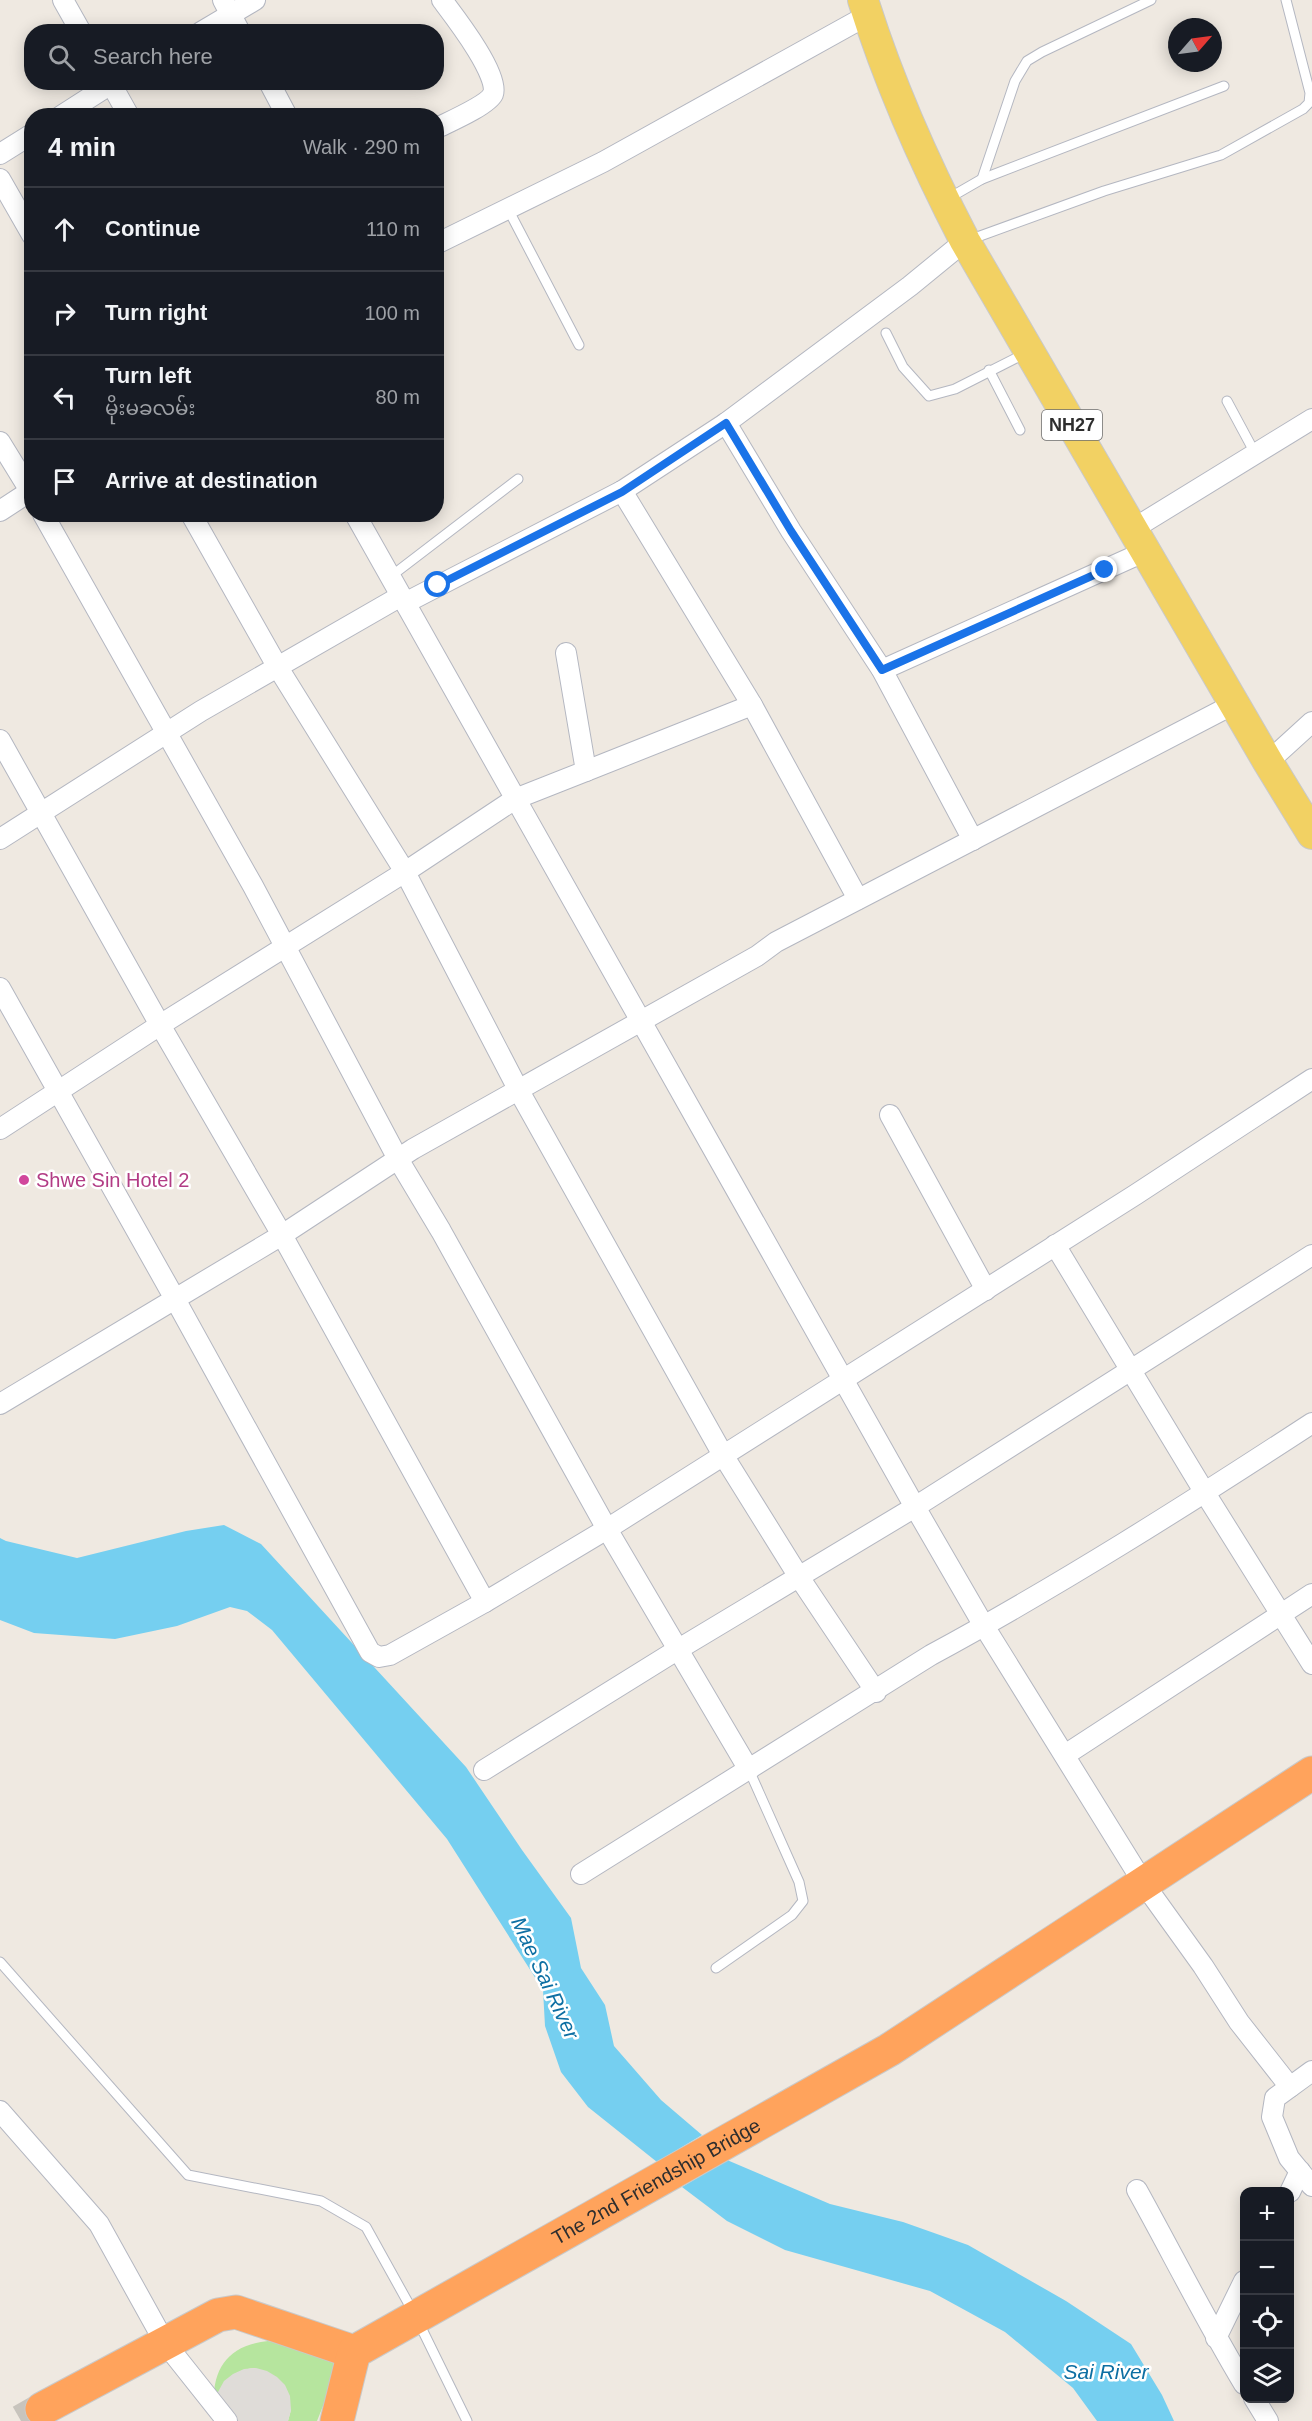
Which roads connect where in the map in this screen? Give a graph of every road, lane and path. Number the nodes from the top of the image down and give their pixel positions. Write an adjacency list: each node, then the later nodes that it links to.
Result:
1 (63, 0): 8 (street)
2 (255, 0): 7 (street)
3 (442, 0): 17 (street)
4 (1151, 0): 21 (lane)
5 (1286, 0): 26 (lane)
6 (865, 7): 22 (main road, NH27); 23 (street)
7 (232, 15): 9 (street)
8 (76, 24)
9 (216, 24)
10 (1224, 86): 21 (lane)
11 (100, 90): 14 (street)
12 (115, 90): 15 (street)
13 (273, 90): 16 (street)
14 (73, 108)
15 (125, 108)
16 (284, 108)
17 (444, 124)
18 (24, 139): 19 (street)
19 (0, 154)
20 (0, 179): 24 (street)
21 (982, 179): 22 (lane)
22 (944, 200): 26 (main road, NH27)
23 (508, 209): 25 (street); 28 (lane)
24 (24, 221)
25 (444, 240)
26 (965, 241): 29 (main road, NH27); 33 (street)
27 (886, 333): 30 (lane)
28 (579, 345)
29 (1028, 352): 30 (lane); 45 (main road, NH27)
30 (989, 370): 34 (lane)
31 (1227, 401): 36 (lane)
32 (1312, 419): 36 (street)
33 (726, 423): 39 (street); 50 (street)
34 (1020, 430)
35 (0, 442): 38 (street)
36 (1256, 455): 45 (street)
37 (518, 479): 46 (lane)
38 (24, 481)
39 (622, 492): 47 (street); 52 (street)
40 (24, 496): 41 (street)
41 (0, 511)
42 (48, 522): 54 (street)
43 (196, 522): 49 (street)
44 (359, 522): 46 (street)
45 (1140, 540): 50 (street); 51 (main road, NH27)
46 (390, 577): 47 (street)
47 (403, 599): 49 (street); 58 (street)
48 (566, 653): 57 (street)
49 (277, 666): 54 (street); 63 (street)
50 (882, 670): 62 (street)
51 (1234, 704): 56 (main road, NH27); 62 (street)
52 (752, 705): 57 (street); 64 (street)
53 (1312, 722): 56 (street)
54 (167, 733): 59 (street); 65 (street)
55 (0, 740): 59 (street)
56 (1268, 762): 60 (main road, NH27)
57 (586, 771): 58 (street)
58 (515, 799): 63 (street); 67 (street)
59 (41, 814): 61 (street); 68 (street)
60 (1312, 834)
61 (0, 839)
62 (974, 840): 64 (street)
63 (405, 872): 65 (street); 70 (street)
64 (858, 899): 67 (street)
65 (285, 945): 68 (street); 74 (street)
66 (0, 988): 71 (street)
67 (641, 1021): 70 (street); 81 (street)
68 (160, 1024): 71 (street); 75 (street)
69 (1312, 1078): 76 (street)
70 (519, 1091): 74 (street); 84 (street)
71 (57, 1093): 73 (street); 79 (street)
72 (890, 1115): 78 (street)
73 (0, 1129)
74 (398, 1159): 75 (street); 87 (street)
75 (282, 1234): 79 (street); 90 (street)
76 (1055, 1245): 78 (street); 80 (street)
77 (1312, 1255): 80 (street)
78 (986, 1290): 81 (street)
79 (175, 1299): 82 (street); 90 (street)
80 (1131, 1370): 85 (street); 86 (street)
81 (844, 1380): 84 (street); 86 (street)
82 (0, 1404)
83 (1312, 1423): 85 (street)
84 (723, 1455): 87 (street); 88 (street)
85 (1205, 1493): 91 (street); 92 (street)
86 (915, 1507): 88 (street); 92 (street)
87 (607, 1529): 90 (street); 93 (street)
88 (799, 1577): 93 (street); 95 (street)
89 (1312, 1594): 91 (street)
90 (485, 1602)
91 (1280, 1614): 94 (street); 96 (street)
92 (984, 1626): 95 (street); 96 (street)
93 (677, 1650): 97 (street); 98 (street)
94 (1312, 1664)
95 (876, 1692): 98 (street)
96 (1065, 1755): 101 (street)
97 (484, 1770)
98 (749, 1770): 100 (street); 103 (lane)
99 (1312, 1773): 101 (highway, The 2nd Friendship Bridge)
100 (581, 1874)
101 (1144, 1884): 105 (street); 111 (highway, The 2nd Friendship Bridge)
102 (0, 1962): 111 (lane)
103 (716, 1968)
104 (1312, 2071): 105 (street)
105 (1290, 2087): 107 (street)
106 (0, 2111): 113 (street)
107 (1306, 2178): 108 (street)
108 (1294, 2188)
109 (1137, 2190): 112 (street)
110 (1240, 2291): 112 (street)
111 (416, 2317): 114 (highway, The 2nd Friendship Bridge); 120 (lane)
112 (1216, 2338): 115 (street)
113 (165, 2343): 114 (highway); 117 (highway); 118 (street)
114 (354, 2352): 119 (highway)
115 (1240, 2376)
116 (1257, 2403): 121 (street)
117 (42, 2409)
118 (226, 2421)
119 (337, 2421)
120 (467, 2421)
121 (1268, 2421)

